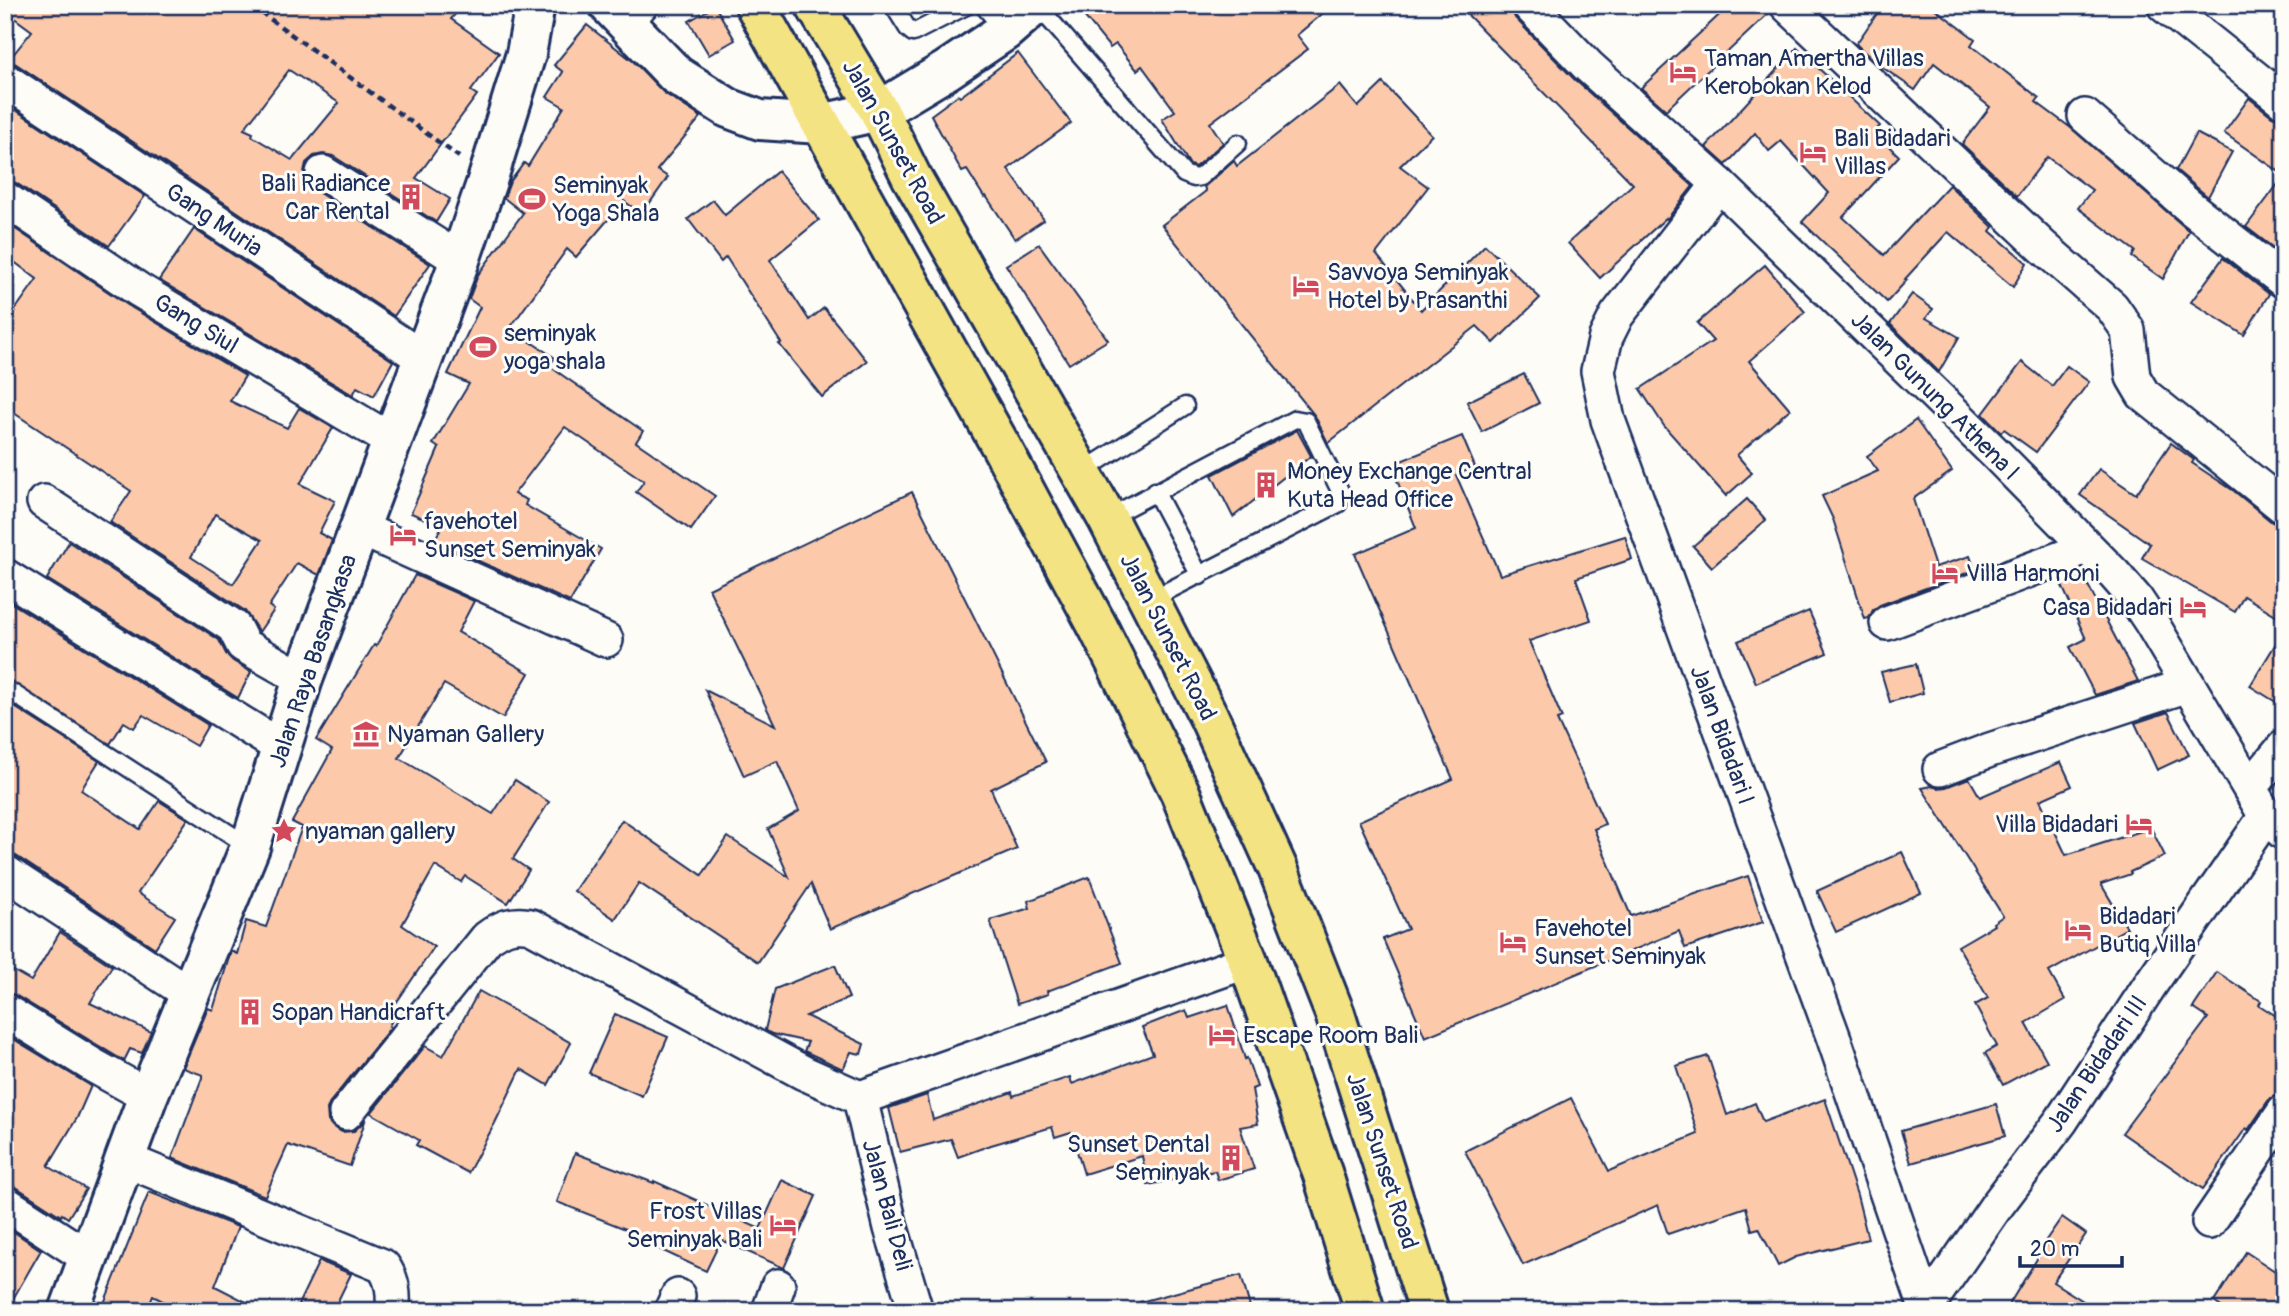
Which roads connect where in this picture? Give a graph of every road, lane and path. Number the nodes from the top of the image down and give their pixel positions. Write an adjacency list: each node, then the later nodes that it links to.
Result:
1 (251, 5): 20 (path)
2 (535, 5): 20 (main road, Jalan Raya Basangkasa)
3 (755, 5): 17 (highway)
4 (815, 5): 15 (highway, Jalan Sunset Road)
5 (893, 5): 6 (lane)
6 (968, 5)
7 (1036, 5): 12 (main road); 18 (lane)
8 (1529, 5): 21 (street, Jalan Gunung Athena I)
9 (1787, 5): 31 (street)
10 (2164, 5): 14 (street)
11 (630, 13): 17 (main road)
12 (994, 18): 15 (main road)
13 (5, 80): 25 (street, Gang Muria)
14 (2284, 101)
15 (879, 111): 17 (main road); 28 (highway, Jalan Sunset Road)
16 (2085, 116): 24 (street)
17 (821, 124): 49 (highway)
18 (1238, 143)
19 (323, 173): 23 (street)
20 (488, 178): 23 (main road, Jalan Raya Basangkasa)
21 (1719, 184): 34 (street, Jalan Gunung Athena I); 60 (street, Jalan Bidadari I)
22 (5, 199): 27 (street, Gang Siul)
23 (460, 260): 25 (main road, Jalan Raya Basangkasa)
24 (2284, 281)
25 (424, 359): 27 (main road, Jalan Raya Basangkasa)
26 (1185, 406): 28 (lane)
27 (392, 441): 33 (main road, Jalan Raya Basangkasa)
28 (1080, 473): 32 (highway, Jalan Sunset Road)
29 (1155, 491): 32 (lane); 36 (lane); 36 (lane)
30 (44, 502): 40 (street)
31 (2284, 506)
32 (1107, 518): 37 (highway, Jalan Sunset Road)
33 (359, 528): 39 (street); 40 (main road, Jalan Raya Basangkasa)
34 (2085, 545): 38 (street); 41 (street, Jalan Gunung Athena I)
35 (5, 576): 44 (street)
36 (1200, 576): 37 (lane)
37 (1150, 600): 65 (highway, Jalan Sunset Road)
38 (1887, 623)
39 (606, 640)
40 (303, 679): 44 (main road, Jalan Raya Basangkasa)
41 (2188, 685): 45 (street); 46 (street, Jalan Gunung Athena I)
42 (5, 688): 47 (lane)
43 (2284, 747): 46 (street, Jalan Bidadari III)
44 (282, 748): 47 (main road, Jalan Raya Basangkasa)
45 (1940, 769)
46 (2267, 813): 60 (street, Jalan Bidadari III)
47 (250, 848): 50 (main road, Jalan Raya Basangkasa)
48 (5, 872): 50 (street)
49 (1248, 961): 53 (street); 64 (highway)
50 (190, 994): 52 (main road, Jalan Raya Basangkasa)
51 (5, 1011): 52 (street)
52 (148, 1096): 56 (main road, Jalan Raya Basangkasa)
53 (860, 1098): 55 (street); 63 (street, Jalan Bali Deli)
54 (2284, 1112): 58 (street)
55 (346, 1114)
56 (126, 1160): 59 (main road, Jalan Raya Basangkasa); 62 (street)
57 (5, 1203): 59 (street)
58 (2209, 1222)
59 (89, 1258): 61 (main road, Jalan Raya Basangkasa)
60 (1926, 1309)
61 (69, 1311)
62 (393, 1311)
63 (916, 1311)
64 (1365, 1311)
65 (1429, 1311)

